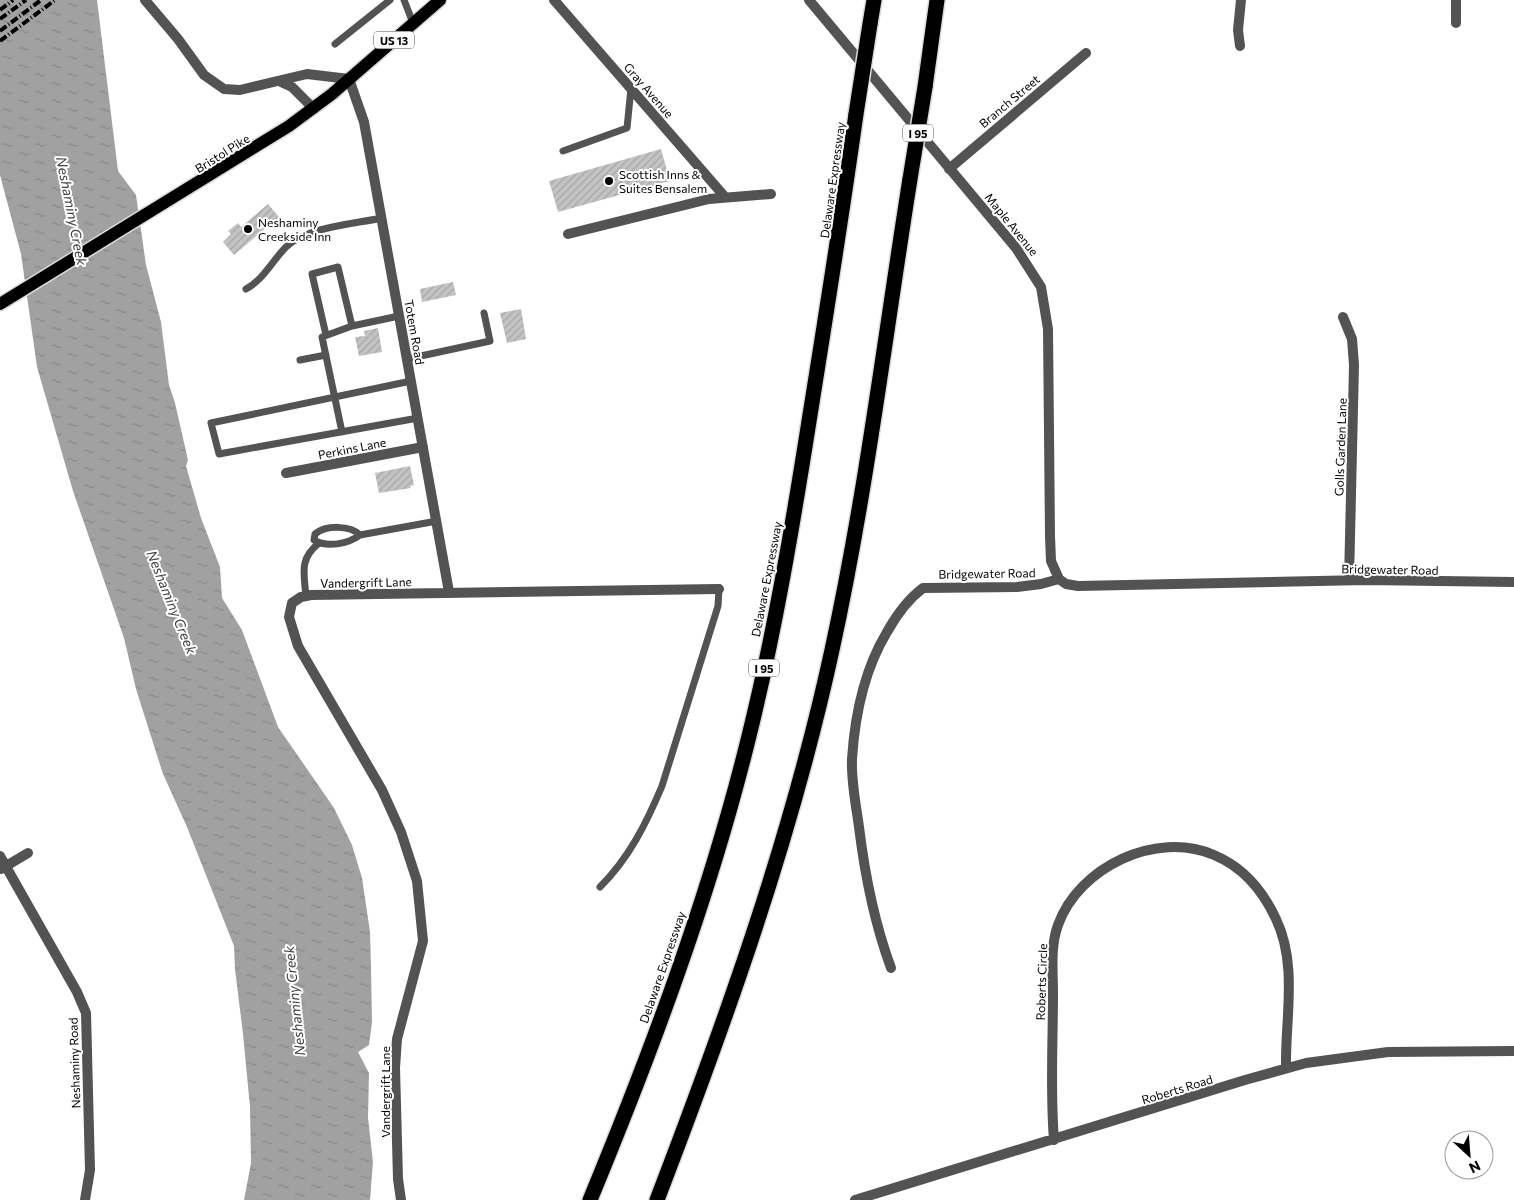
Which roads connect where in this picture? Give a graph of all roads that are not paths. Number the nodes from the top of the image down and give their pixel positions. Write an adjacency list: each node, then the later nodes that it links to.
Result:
1 (145, 0): 17 (street)
2 (390, 0): 13 (lane)
3 (404, 0): 11 (lane)
4 (440, 0): 11 (main road, Bristol Pike / US 13)
5 (554, 0): 18 (street, Gray Avenue)
6 (809, 0): 21 (street, Maple Avenue)
7 (874, 0): 61 (highway, Delaware Expressway / I 95, bridge)
8 (937, 0): 62 (highway, I 95, bridge)
9 (1241, 0): 14 (street)
10 (1456, 0): 12 (street)
11 (413, 23): 16 (main road, Bristol Pike / US 13)
12 (1456, 24)
13 (335, 44)
14 (1240, 46)
15 (1086, 53): 21 (street, Branch Street)
16 (349, 79): 17 (street); 19 (main road, Bristol Pike / US 13); 24 (street, Totem Road)
17 (279, 81): 19 (street)
18 (631, 88): 20 (lane); 23 (street, Gray Avenue)
19 (314, 109): 27 (main road, Bristol Pike / US 13)
20 (563, 151)
21 (949, 169): 45 (street, Maple Avenue)
22 (771, 194): 23 (street)
23 (725, 197): 25 (street)
24 (382, 218): 26 (lane); 29 (street, Totem Road)
25 (568, 234)
26 (246, 289)
27 (0, 304)
28 (484, 313): 35 (lane)
29 (399, 316): 31 (lane); 35 (street, Totem Road)
30 (1343, 317): 46 (street, Golls Garden Lane)
31 (352, 326): 32 (lane); 32 (lane)
32 (326, 335): 33 (lane)
33 (326, 355): 34 (lane); 37 (lane)
34 (300, 360)
35 (407, 360): 36 (street, Totem Road)
36 (411, 381): 37 (lane); 38 (street, Totem Road)
37 (336, 397): 39 (lane); 39 (lane)
38 (418, 418): 39 (lane); 40 (street, Totem Road)
39 (342, 432)
40 (423, 447): 41 (street, Perkins Lane); 42 (street, Totem Road)
41 (286, 473)
42 (436, 520): 43 (lane); 49 (street, Totem Road)
43 (360, 535): 44 (lane); 44 (lane)
44 (319, 543): 50 (lane)
45 (1059, 579): 46 (street, Bridgewater Road); 55 (street, Bridgewater Road)
46 (1349, 580): 47 (street, Bridgewater Road)
47 (1514, 582)
48 (719, 589): 49 (street, Vandergrift Lane); 54 (lane, Vandergrift Lane)
49 (449, 592): 50 (street, Vandergrift Lane)
50 (306, 596): 60 (street, Vandergrift Lane)
51 (28, 854): 53 (street)
52 (0, 856): 53 (street, Neshaminy Road)
53 (3, 867): 59 (street, Neshaminy Road)
54 (600, 887)
55 (892, 968)
56 (1514, 1051): 57 (street, Roberts Road)
57 (1286, 1068): 58 (street, Roberts Road); 58 (street, Roberts Circle)
58 (1054, 1140): 63 (street, Roberts Road)
59 (85, 1200)
60 (401, 1200)
61 (590, 1200)
62 (657, 1200)
63 (855, 1200)

